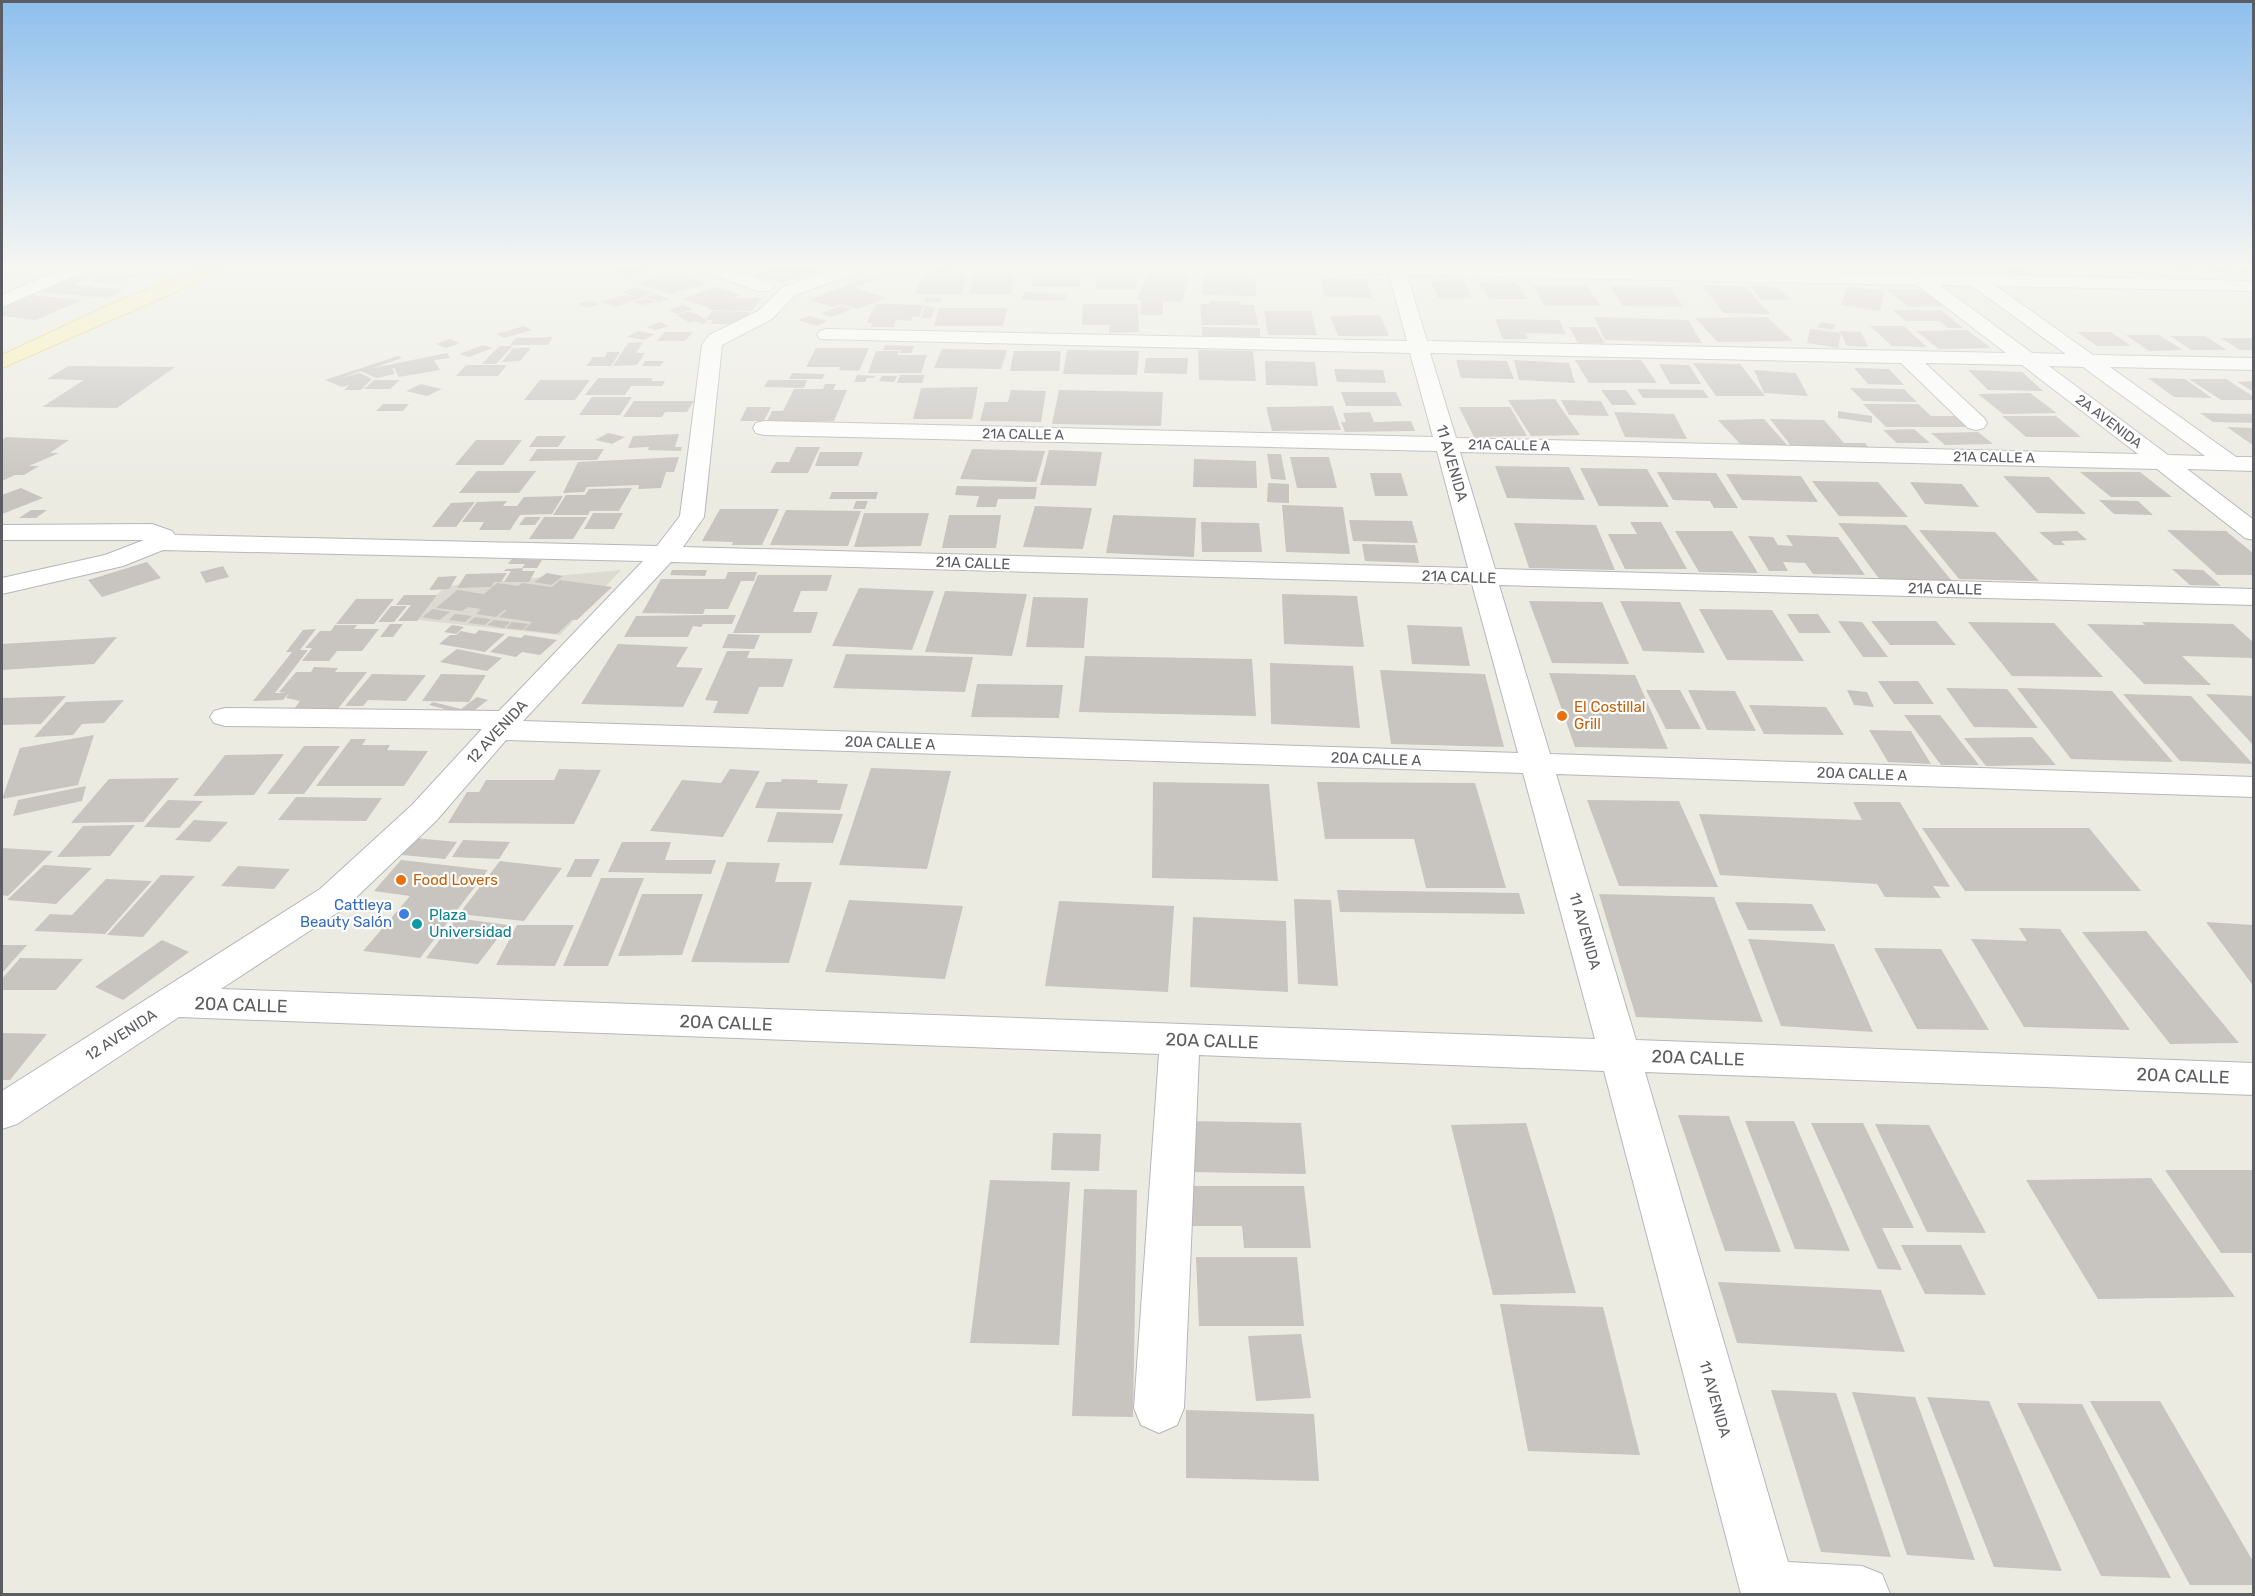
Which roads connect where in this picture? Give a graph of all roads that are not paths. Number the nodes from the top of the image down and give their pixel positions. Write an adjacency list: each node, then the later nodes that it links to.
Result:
1 (44, 342): 11 (main road)
2 (714, 342): 22 (street, 12 AVENIDA)
3 (1229, 342): 7 (street)
4 (1417, 342): 7 (street, 11 AVENIDA)
5 (2005, 342): 9 (street, 2A AVENIDA)
6 (2065, 342): 10 (street)
7 (1418, 346): 8 (street); 15 (street, 11 AVENIDA)
8 (1905, 356): 9 (street); 13 (street)
9 (2026, 358): 10 (street); 16 (street, 2A AVENIDA)
10 (2090, 360): 12 (street); 17 (street)
11 (2, 362)
12 (2253, 364)
13 (1976, 423)
14 (764, 428): 15 (street, 21A CALLE A)
15 (1446, 444): 16 (street, 21A CALLE A); 23 (street, 11 AVENIDA)
16 (2163, 462): 17 (street, 21A CALLE A); 20 (street, 2A AVENIDA)
17 (2242, 464): 18 (street)
18 (2253, 480)
19 (2, 532): 21 (street)
20 (2253, 533)
21 (160, 542): 22 (street, 21A CALLE); 24 (street)
22 (665, 553): 23 (street, 21A CALLE); 27 (street, 12 AVENIDA)
23 (1484, 578): 25 (street, 21A CALLE); 28 (street, 11 AVENIDA)
24 (2, 586)
25 (2253, 597)
26 (225, 717): 27 (street, 20A CALLE A)
27 (503, 725): 28 (street, 20A CALLE A); 30 (street, 12 AVENIDA)
28 (1537, 764): 29 (street, 20A CALLE A); 32 (street, 11 AVENIDA)
29 (2253, 787)
30 (171, 1002): 31 (street, 20A CALLE); 34 (street, 12 AVENIDA)
31 (1180, 1040): 32 (street, 20A CALLE); 35 (street)
32 (1620, 1056): 33 (street, 20A CALLE); 36 (street, 11 AVENIDA)
33 (2253, 1079)
34 (2, 1112)
35 (1159, 1408)
36 (1769, 1592): 37 (street)
37 (1862, 1594)

